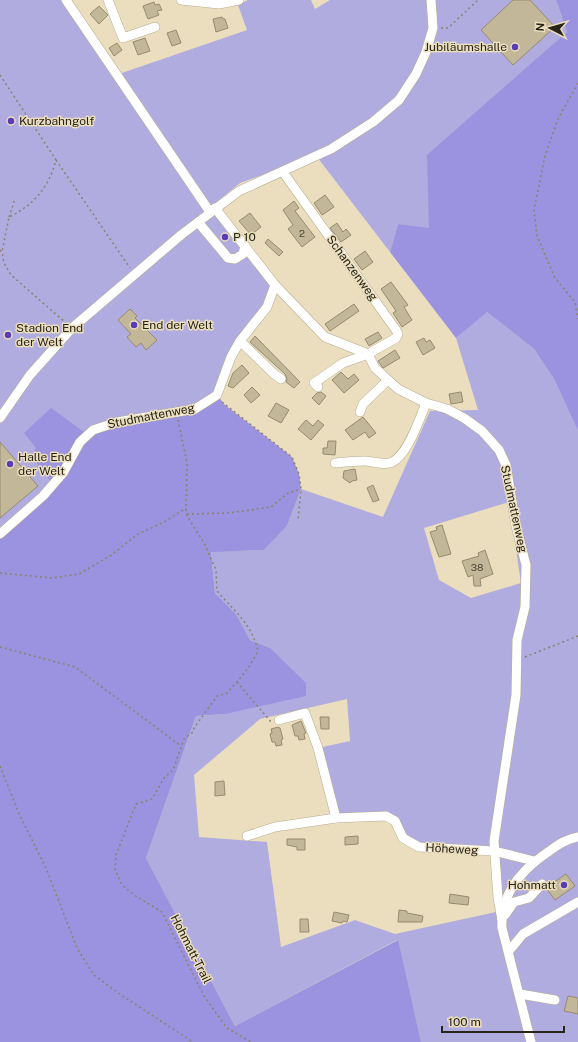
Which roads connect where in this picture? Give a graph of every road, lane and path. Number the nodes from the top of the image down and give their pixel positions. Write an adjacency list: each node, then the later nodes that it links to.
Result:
1 (66, 0): 14 (street)
2 (108, 0): 7 (street)
3 (181, 0): 4 (street)
4 (239, 0)
5 (431, 0): 8 (street)
6 (478, 0): 8 (path)
7 (155, 27)
8 (433, 28): 12 (street)
9 (0, 75): 11 (path)
10 (578, 83): 21 (path)
11 (56, 160): 15 (path); 19 (path)
12 (283, 172): 14 (street); 24 (street, Schanzenweg)
13 (15, 199): 15 (path)
14 (213, 210): 16 (street); 17 (street)
15 (9, 217): 18 (path)
16 (198, 222): 17 (street); 19 (street)
17 (245, 246): 20 (street)
18 (1, 251): 22 (path)
19 (135, 275): 22 (street)
20 (275, 285): 23 (street); 24 (street)
21 (578, 319)
22 (72, 328): 32 (street)
23 (240, 341): 25 (street); 28 (street)
24 (368, 354): 26 (street, Studmattenweg); 27 (street)
25 (281, 379)
26 (387, 381): 29 (street, Studmattenweg); 30 (street)
27 (318, 387)
28 (217, 395): 31 (street, Studmattenweg); 34 (path)
29 (426, 403): 33 (street); 42 (street, Studmattenweg)
30 (360, 412)
31 (177, 413): 35 (path); 38 (street, Studmattenweg)
32 (0, 418)
33 (335, 463)
34 (301, 489): 36 (path); 37 (path)
35 (186, 508): 36 (path); 39 (path)
36 (186, 514): 43 (path)
37 (298, 521)
38 (0, 534)
39 (0, 573)
40 (578, 636): 42 (path)
41 (0, 647): 45 (path)
42 (516, 661): 50 (street, Studmattenweg)
43 (237, 682): 44 (path); 45 (path)
44 (279, 720): 47 (street)
45 (181, 746): 59 (path, Hohmatt-Trail)
46 (0, 766): 58 (path)
47 (336, 818): 48 (street, Höheweg); 50 (street, Höheweg)
48 (247, 836)
49 (578, 837): 51 (street)
50 (494, 851): 51 (street, Höheweg); 54 (street, Studmattenweg)
51 (534, 861): 54 (street)
52 (542, 884): 54 (street)
53 (578, 902): 55 (street)
54 (502, 920): 55 (street, Studmattenweg)
55 (509, 951): 56 (street, Studmattenweg)
56 (520, 994): 57 (street); 60 (street, Studmattenweg)
57 (555, 1000)
58 (193, 1042)
59 (251, 1042)
60 (531, 1042)

